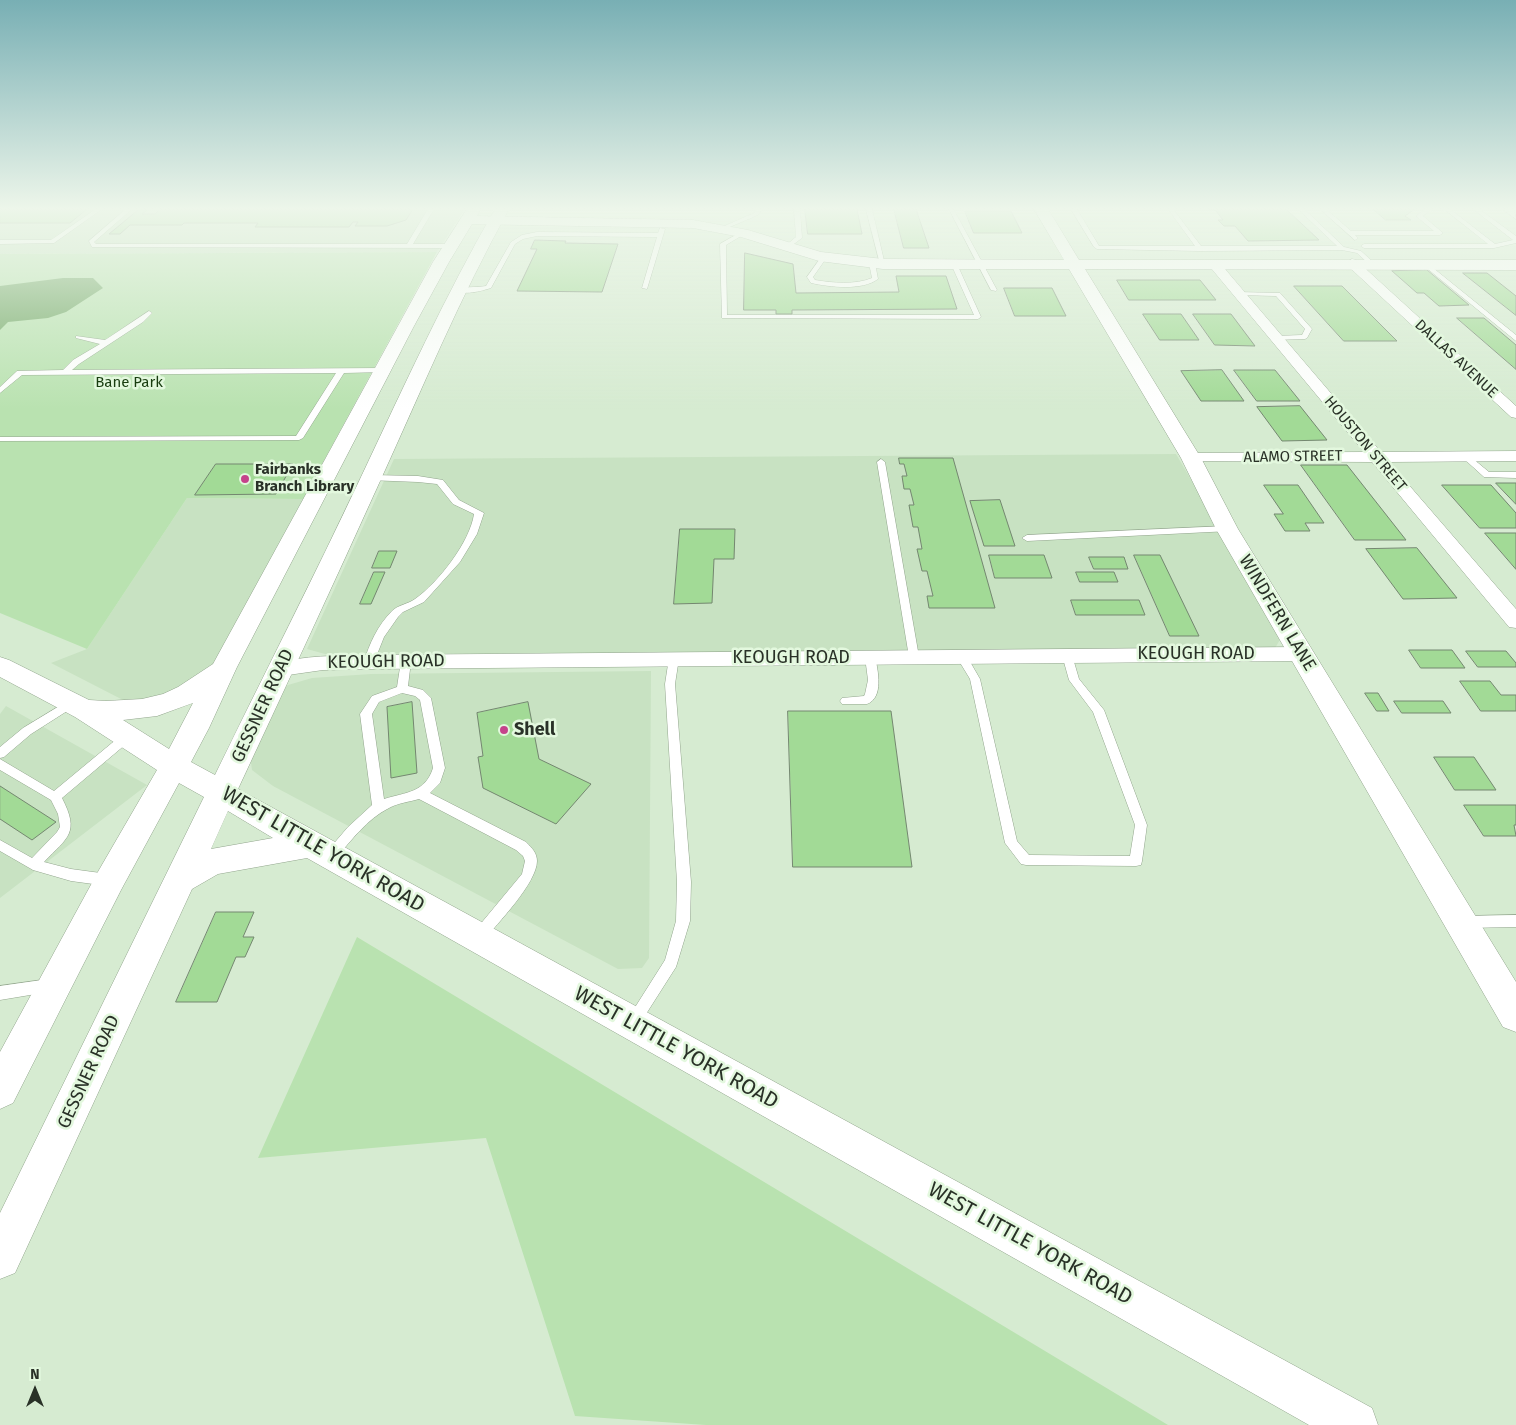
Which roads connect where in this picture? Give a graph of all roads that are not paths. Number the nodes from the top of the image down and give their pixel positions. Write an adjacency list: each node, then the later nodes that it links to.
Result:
1 (434, 276): 19 (main road, GESSNER ROAD)
2 (465, 276): 15 (main road, GESSNER ROAD)
3 (495, 276): 15 (lane)
4 (649, 276): 14 (lane)
5 (723, 276): 8 (lane)
6 (811, 276): 7 (lane)
7 (875, 276)
8 (959, 276)
9 (985, 276): 16 (lane)
10 (1081, 276): 34 (main road, WINDFERN LANE)
11 (1224, 276): 17 (street, HOUSTON STREET)
12 (1373, 276): 29 (street, DALLAS AVENUE)
13 (1438, 276): 23 (lane)
14 (645, 288)
15 (458, 290): 20 (main road, GESSNER ROAD)
16 (994, 290)
17 (1238, 293): 22 (street, HOUSTON STREET); 22 (lane)
18 (149, 313): 24 (lane)
19 (406, 326): 20 (main road); 25 (main road, GESSNER ROAD)
20 (440, 326): 37 (main road, GESSNER ROAD)
21 (78, 337): 24 (lane)
22 (1276, 338): 31 (street, HOUSTON STREET)
23 (1516, 339)
24 (107, 343): 27 (lane)
25 (383, 370): 26 (lane); 37 (main road, GESSNER ROAD)
26 (341, 371): 27 (lane); 30 (lane)
27 (66, 372): 28 (lane)
28 (0, 391)
29 (1516, 414)
30 (0, 439)
31 (1374, 456): 32 (street, ALAMO STREET); 34 (street, ALAMO STREET); 40 (street, HOUSTON STREET)
32 (1466, 456): 33 (street, ALAMO STREET); 36 (lane)
33 (1516, 456)
34 (1191, 458): 38 (main road, WINDFERN LANE)
35 (882, 462): 45 (lane)
36 (1516, 475)
37 (348, 479): 48 (lane); 49 (main road, GESSNER ROAD); 50 (main road, GESSNER ROAD)
38 (1227, 529): 39 (lane); 41 (main road, WINDFERN LANE)
39 (1027, 538)
40 (1516, 622)
41 (1301, 654): 42 (street, KEOUGH ROAD); 69 (main road, WINDFERN LANE)
42 (1066, 655): 43 (street, KEOUGH ROAD); 43 (lane)
43 (961, 656): 45 (street, KEOUGH ROAD)
44 (870, 657): 45 (street, KEOUGH ROAD); 46 (street, KEOUGH ROAD); 53 (lane)
45 (914, 657)
46 (674, 658): 47 (street, KEOUGH ROAD); 74 (lane)
47 (406, 661): 48 (street, KEOUGH ROAD); 52 (lane)
48 (369, 662): 50 (street, KEOUGH ROAD)
49 (224, 667): 54 (main road); 58 (main road, GESSNER ROAD)
50 (281, 669): 59 (main road, GESSNER ROAD)
51 (3, 672): 54 (main road, WEST LITTLE YORK ROAD)
52 (402, 689): 60 (lane); 62 (lane)
53 (846, 701)
54 (78, 707): 55 (main road, WEST LITTLE YORK ROAD); 56 (lane)
55 (128, 736): 58 (main road, WEST LITTLE YORK ROAD); 61 (lane)
56 (0, 754)
57 (0, 764): 61 (lane)
58 (175, 767): 59 (main road, WEST LITTLE YORK ROAD); 66 (main road, GESSNER ROAD)
59 (222, 792): 64 (main road, WEST LITTLE YORK ROAD); 67 (main road, GESSNER ROAD)
60 (421, 794): 62 (lane); 70 (lane)
61 (55, 798): 65 (lane)
62 (378, 808): 64 (lane)
63 (0, 845): 65 (lane)
64 (321, 849): 67 (main road); 70 (main road, WEST LITTLE YORK ROAD)
65 (33, 865): 66 (lane)
66 (110, 880): 71 (main road, GESSNER ROAD)
67 (180, 880): 76 (main road, GESSNER ROAD)
68 (1516, 921): 69 (lane)
69 (1461, 922): 73 (main road, WINDFERN LANE)
70 (478, 937): 74 (main road, WEST LITTLE YORK ROAD)
71 (55, 985): 72 (lane); 75 (main road, GESSNER ROAD)
72 (0, 993)
73 (1516, 1015)
74 (632, 1023): 77 (main road, WEST LITTLE YORK ROAD)
75 (0, 1090)
76 (0, 1258)
77 (1355, 1425)

